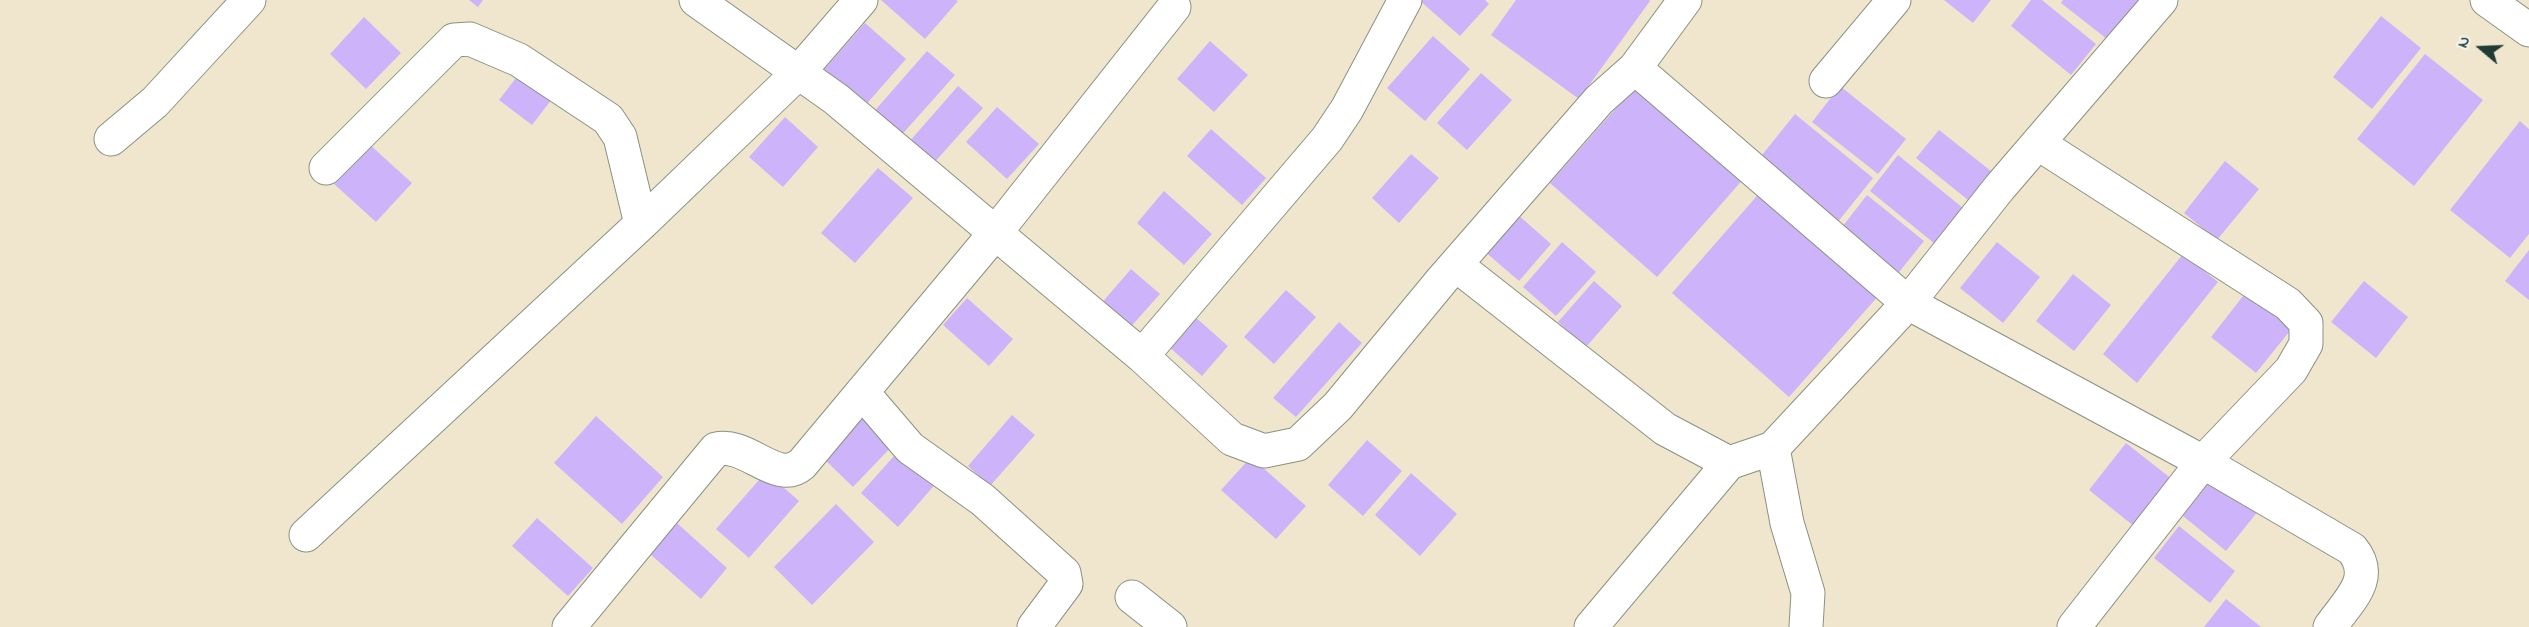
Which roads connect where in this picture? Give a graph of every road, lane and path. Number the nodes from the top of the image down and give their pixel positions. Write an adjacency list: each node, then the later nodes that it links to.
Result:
1 (249, 0): 14 (main road)
2 (696, 0): 12 (main road)
3 (861, 0): 12 (main road)
4 (1405, 0): 21 (main road)
5 (1685, 0): 11 (main road)
6 (1894, 0): 13 (main road)
7 (2161, 0): 15 (main road)
8 (2487, 0): 10 (main road)
9 (1174, 7): 18 (main road)
10 (2529, 30)
11 (1635, 68): 19 (main road); 20 (main road)
12 (797, 74): 17 (main road); 18 (main road)
13 (1826, 81)
14 (111, 139)
15 (2039, 144): 20 (main road); 24 (main road)
16 (326, 168): 17 (main road)
17 (641, 224): 26 (main road)
18 (996, 232): 21 (main road); 22 (main road)
19 (1456, 265): 21 (main road); 25 (main road)
20 (1908, 303): 23 (main road); 24 (main road)
21 (1142, 357)
22 (862, 392): 28 (main road); 29 (main road)
23 (1773, 448): 25 (main road); 32 (main road)
24 (2203, 462): 33 (main road); 34 (main road)
25 (1729, 463): 31 (main road)
26 (306, 535)
27 (1132, 597): 30 (main road)
28 (569, 627)
29 (1034, 627)
30 (1170, 627)
31 (1591, 627)
32 (1806, 627)
33 (2074, 627)
34 (2330, 627)

